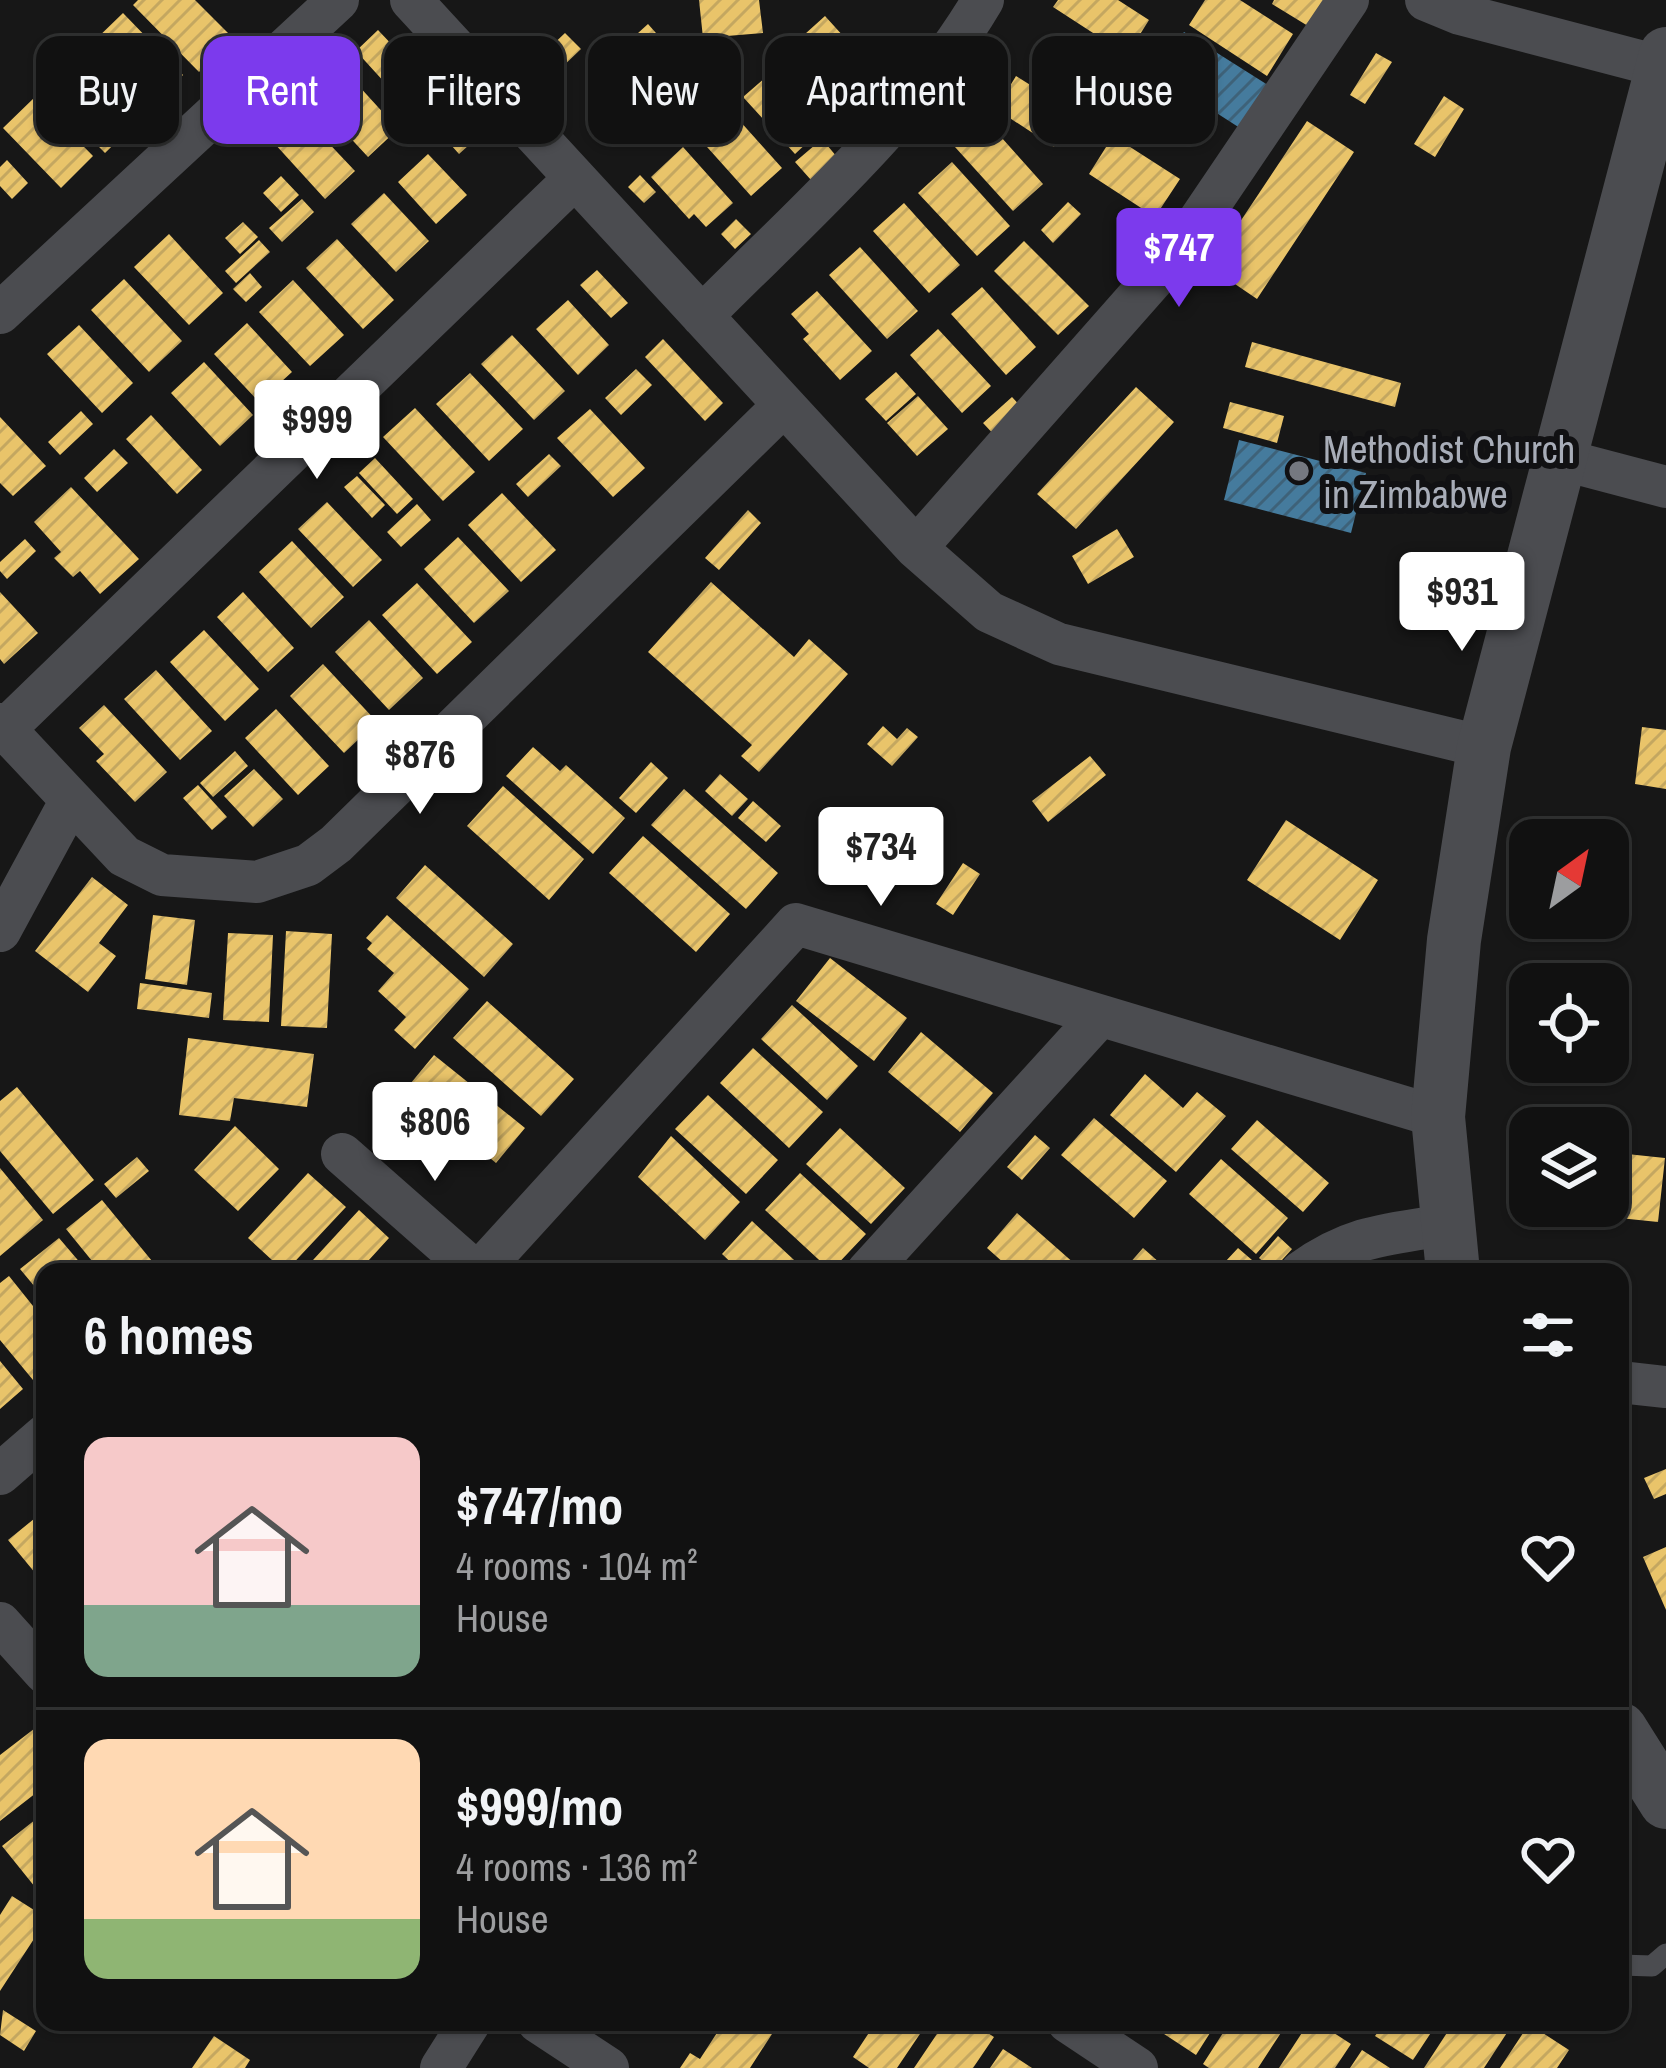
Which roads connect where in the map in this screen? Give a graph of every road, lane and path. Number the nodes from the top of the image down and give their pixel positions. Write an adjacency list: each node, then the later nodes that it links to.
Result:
1 (338, 0): 8 (street)
2 (411, 0): 7 (street)
3 (983, 0): 9 (street)
4 (1348, 0): 13 (street)
5 (1426, 0): 6 (street)
6 (1665, 63): 11 (street)
7 (574, 178): 9 (street); 14 (street)
8 (0, 313)
9 (702, 316): 10 (street)
10 (784, 405): 13 (street); 16 (street)
11 (1560, 459): 12 (street); 15 (street)
12 (1666, 487)
13 (916, 548): 15 (street)
14 (2, 726): 16 (street)
15 (1484, 747): 19 (street)
16 (71, 800): 17 (street)
17 (0, 931)
18 (1100, 1018): 19 (street); 23 (street); 24 (street)
19 (1438, 1117): 21 (street)
20 (342, 1154): 22 (street)
21 (1449, 1248): 25 (street)
22 (468, 1263)
23 (486, 1263)
24 (875, 1263)
25 (1314, 1263)
26 (1629, 1383): 27 (street)
27 (1666, 1387)
28 (36, 1443): 29 (street)
29 (0, 1474)
30 (0, 1623): 31 (street)
31 (36, 1663)
32 (1629, 1743): 33 (street)
33 (1666, 1802)
34 (1666, 1954): 35 (lane)
35 (1629, 1965)
36 (464, 2031): 39 (street)
37 (552, 2031): 40 (street)
38 (1082, 2031): 41 (street)
39 (441, 2068)
40 (608, 2068)
41 (1137, 2068)

